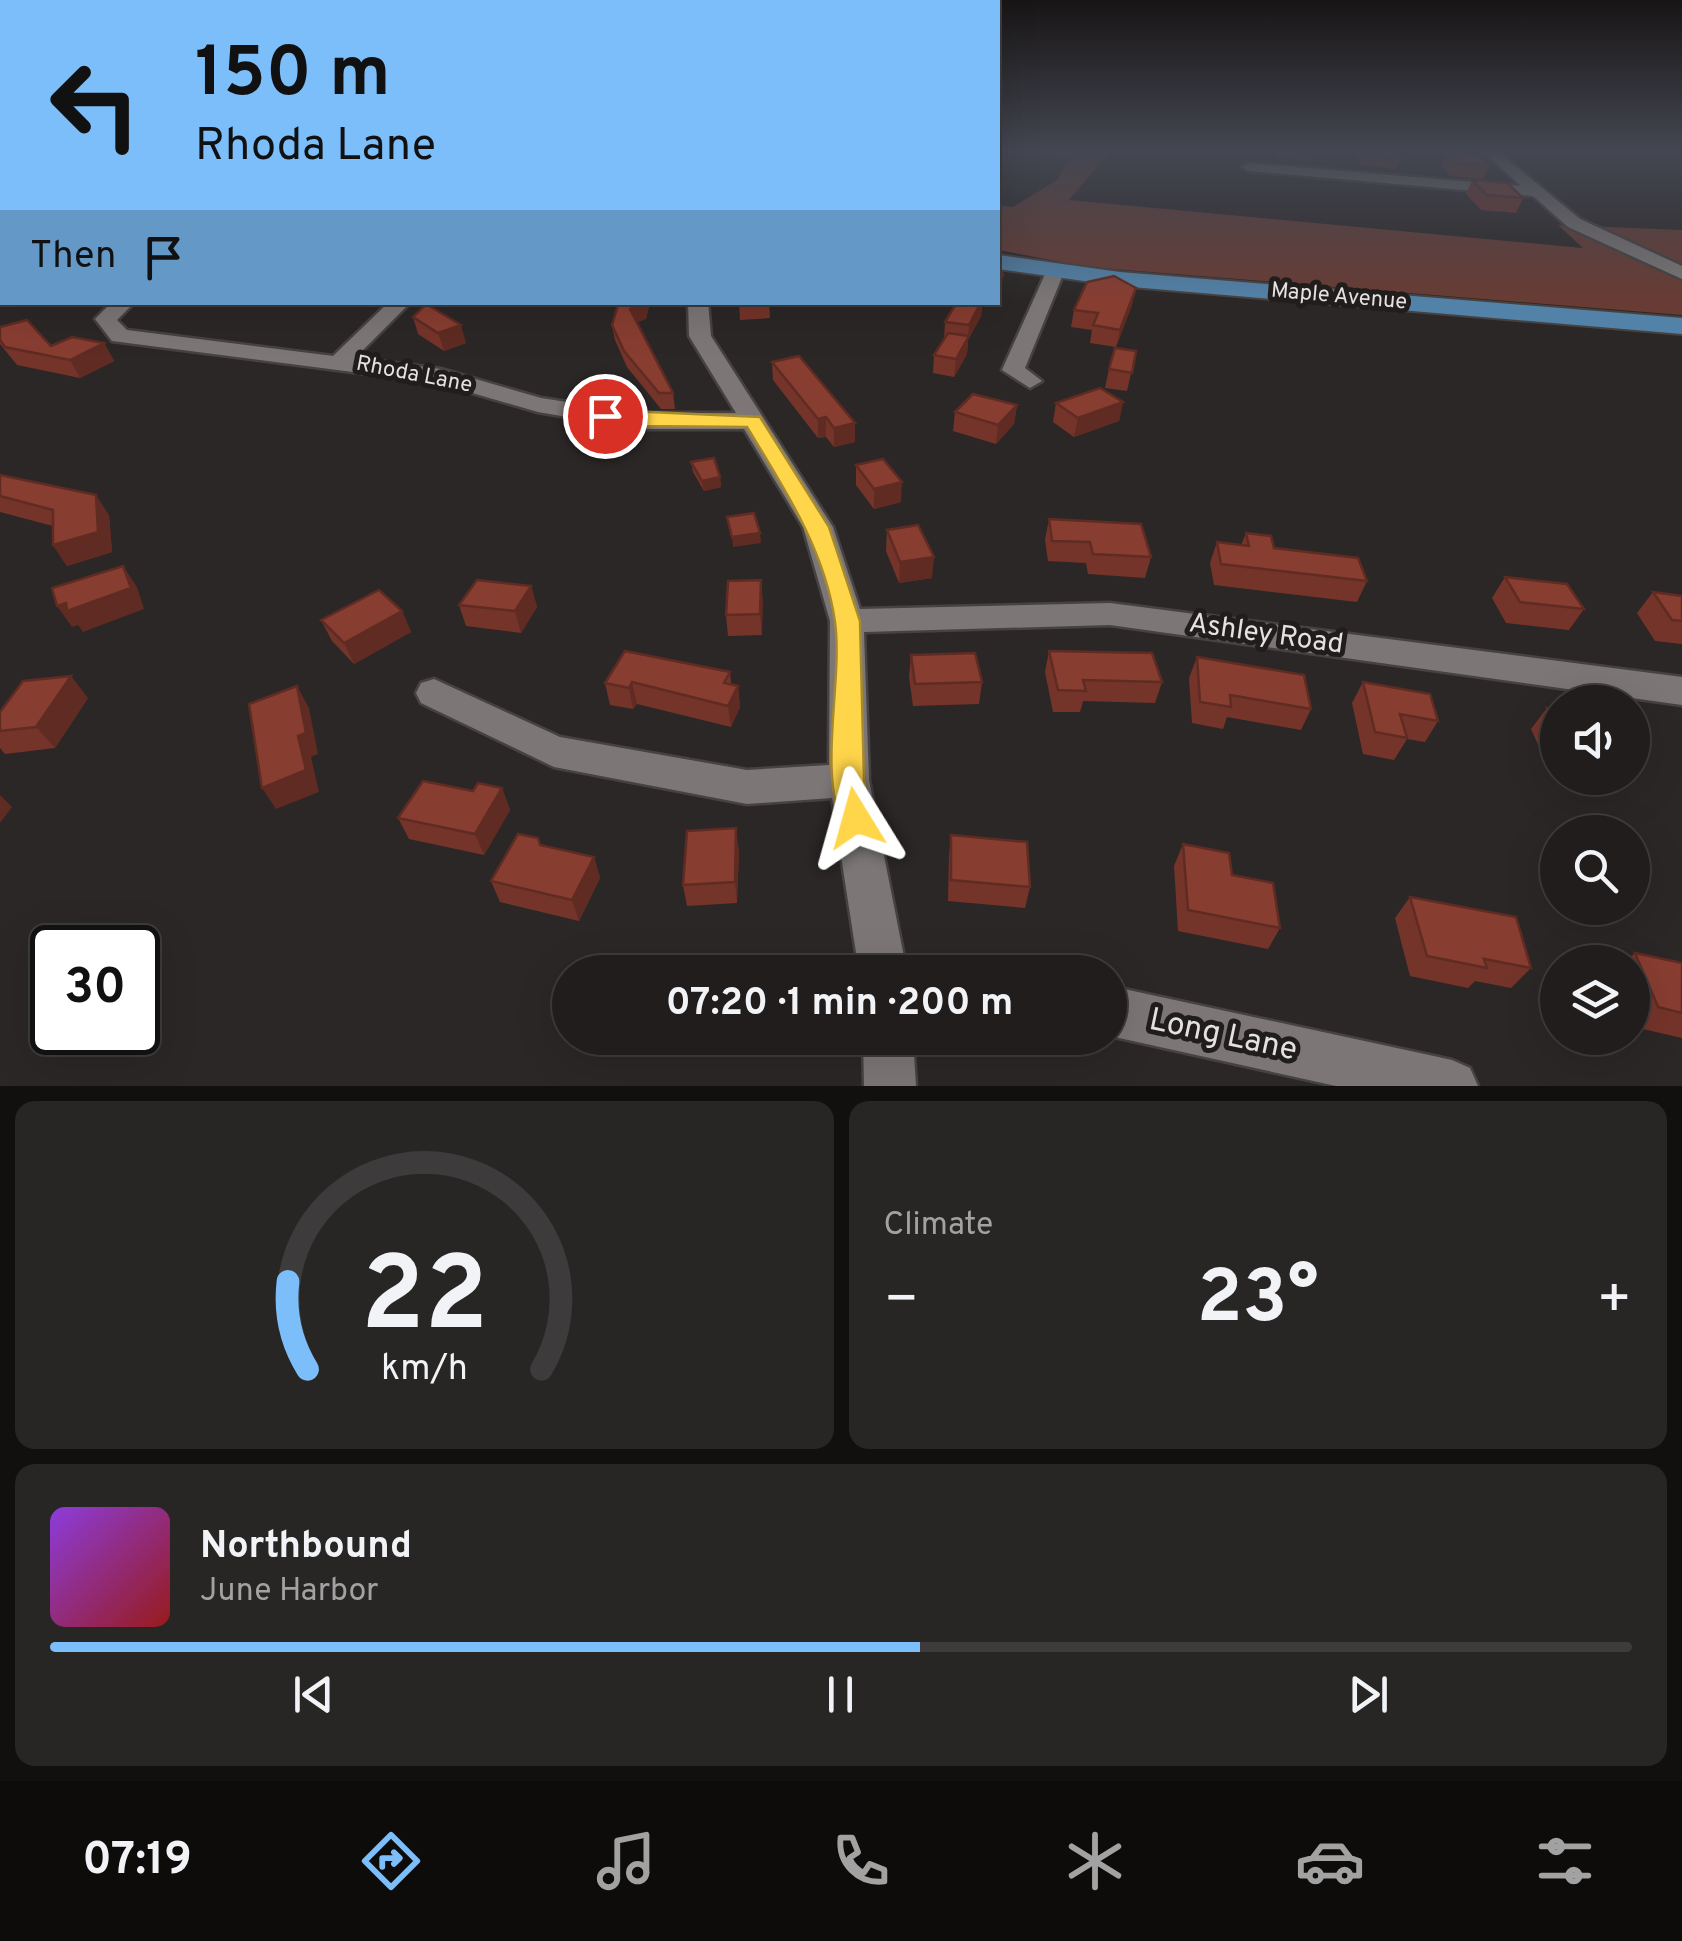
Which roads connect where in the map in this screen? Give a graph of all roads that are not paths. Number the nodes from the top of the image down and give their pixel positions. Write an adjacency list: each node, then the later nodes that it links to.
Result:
1 (1547, 201): 4 (street)
2 (1000, 262): 3 (main road, Maple Avenue)
3 (1055, 272): 8 (main road, Maple Avenue); 10 (street)
4 (1682, 272)
5 (121, 305): 9 (street, Rhoda Lane)
6 (398, 305): 9 (street)
7 (698, 305): 11 (street)
8 (1682, 326)
9 (341, 360): 11 (street, Rhoda Lane)
10 (1030, 381)
11 (754, 421): 12 (street)
12 (847, 621): 13 (street, Ashley Road); 15 (street)
13 (1682, 691)
14 (434, 692): 15 (street)
15 (849, 780): 16 (street)
16 (879, 955)
17 (1127, 1015): 20 (street, Long Lane)
18 (889, 1055): 19 (street)
19 (890, 1086)
20 (1452, 1086)

